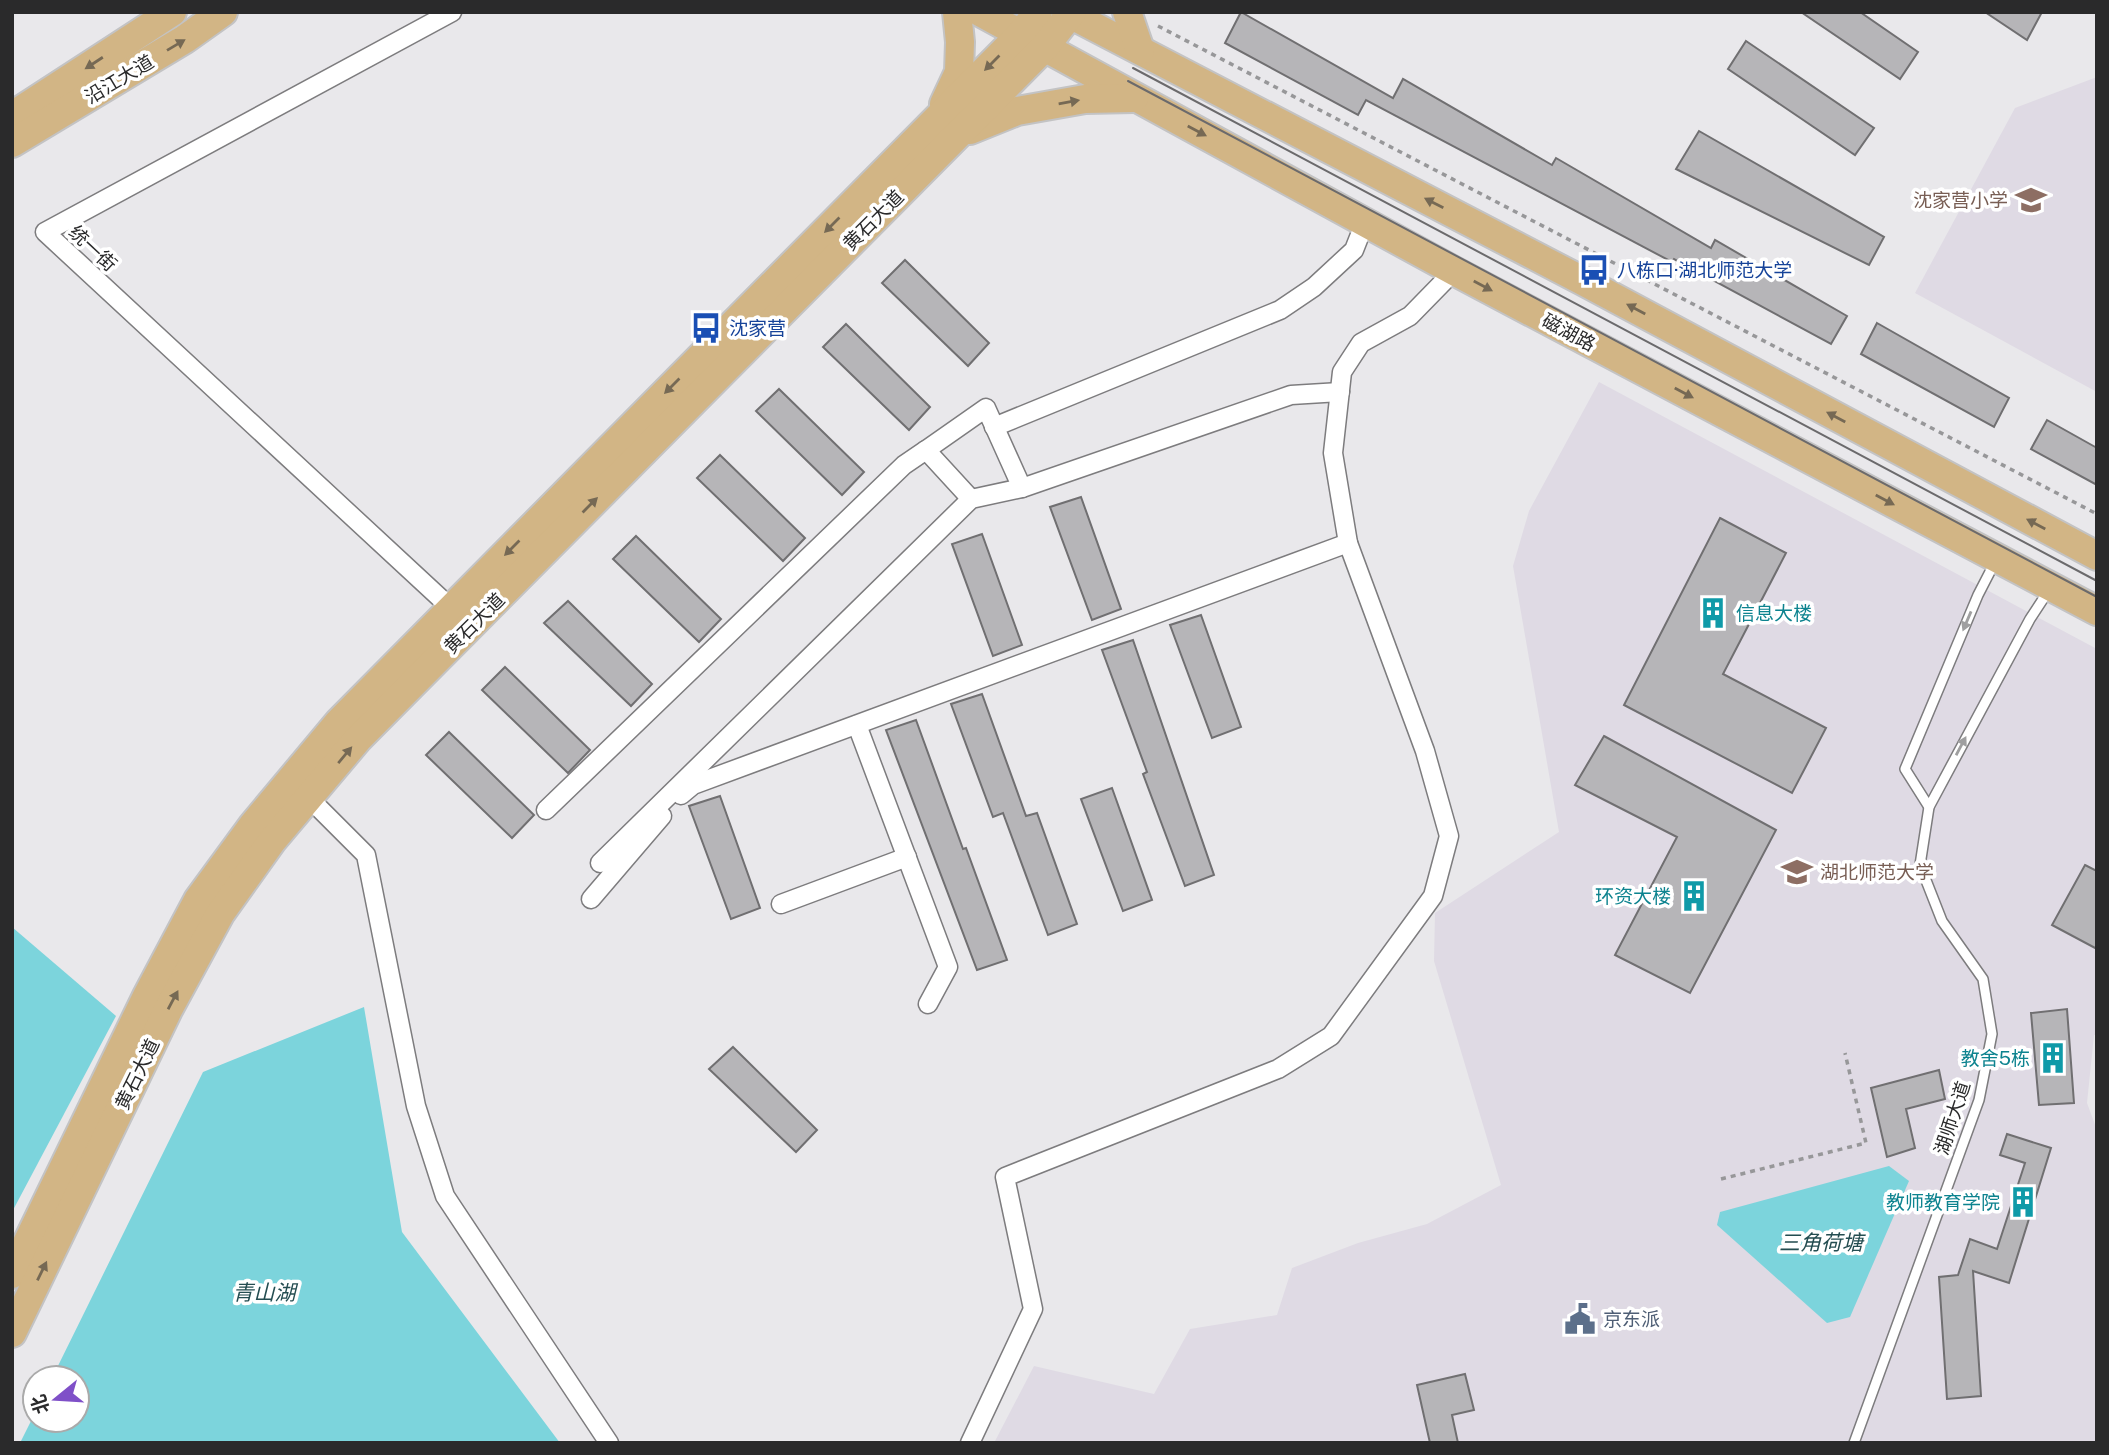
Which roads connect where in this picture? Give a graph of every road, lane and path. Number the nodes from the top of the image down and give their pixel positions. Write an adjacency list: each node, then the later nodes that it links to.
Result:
1 (172, 12): 12 (main road, 沿江大道, one-way to 12)
2 (223, 12): 14 (main road, 沿江大道, one-way to 2)
3 (452, 12): 27 (street, 统一街)
4 (957, 12): 13 (main road)
5 (980, 12): 9 (main road, 磁湖路)
6 (1038, 12): 9 (main road, 黄石大道)
7 (1070, 13): 9 (main road, 黄石大道); 10 (main road)
8 (1141, 16): 10 (main road); 22 (path)
9 (1032, 41): 11 (main road, 磁湖路); 13 (main road, 黄石大道)
10 (1140, 50): 24 (main road, one-way to 10)
11 (1137, 99): 13 (main road, one-way to 11); 15 (main road, 磁湖路, one-way to 15)
12 (12, 116)
13 (948, 126): 27 (main road, 黄石大道, one-way to 27); 30 (main road, 黄石大道, one-way to 13)
14 (12, 143)
15 (1364, 222): 16 (main road, 磁湖路); 18 (street)
16 (1454, 271): 17 (street); 25 (main road, 磁湖路, one-way to 25)
17 (1340, 392): 20 (street); 23 (street)
18 (994, 427): 19 (street); 20 (street)
19 (926, 450): 21 (street); 32 (street)
20 (1022, 488): 21 (street)
21 (971, 499): 34 (street)
22 (2097, 514)
23 (1348, 543): 29 (street); 43 (street)
24 (2097, 556)
25 (1996, 559): 26 (main road, 磁湖路); 31 (lane, one-way to 31)
26 (2051, 587): 28 (main road, 磁湖路); 31 (lane, 湖师大道, one-way to 26)
27 (452, 609): 30 (main road, 黄石大道)
28 (2097, 611)
29 (857, 725): 33 (street); 35 (street)
30 (300, 789): 40 (main road, 黄石大道); 41 (main road, 黄石大道, one-way to 30); 42 (street)
31 (1929, 807): 44 (lane, 湖师大道)
32 (546, 810)
33 (907, 857): 36 (street); 37 (street)
34 (600, 863)
35 (591, 898)
36 (781, 904)
37 (928, 1004)
38 (1845, 1053): 39 (path)
39 (1721, 1179)
40 (12, 1274)
41 (12, 1333)
42 (609, 1443)
43 (970, 1443)
44 (1854, 1443)

